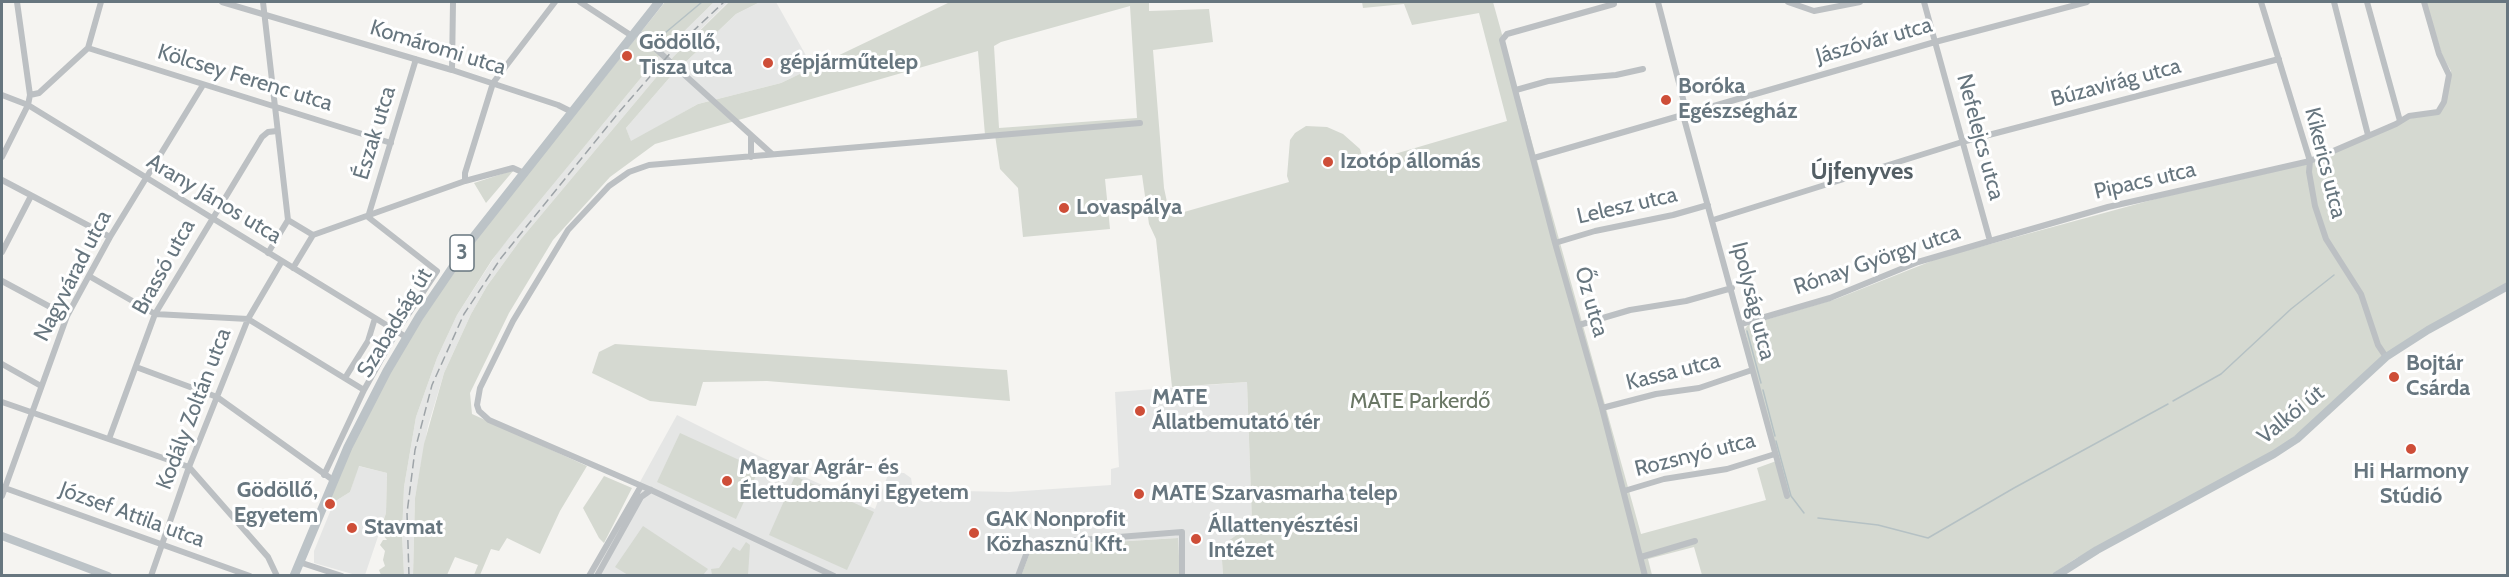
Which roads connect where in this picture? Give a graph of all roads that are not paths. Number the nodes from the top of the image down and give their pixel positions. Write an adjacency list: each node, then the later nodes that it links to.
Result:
1 (17, 2): 31 (street)
2 (101, 2): 22 (street)
3 (222, 2): 19 (street, Komáromi utca)
4 (263, 2): 19 (street)
5 (453, 2): 26 (street)
6 (555, 2): 27 (street)
7 (580, 2): 20 (street)
8 (659, 2): 20 (main road, Szabadság út / 3)
9 (1658, 2): 35 (street, Ipolyság utca)
10 (1788, 2): 11 (street)
11 (1860, 2)
12 (1924, 2): 21 (street, Nefelejcs utca)
13 (2087, 2): 21 (street, Jászóvár utca)
14 (2261, 2): 24 (street, Kikerics utca)
15 (2334, 2): 39 (street)
16 (2367, 2): 36 (street)
17 (2424, 2): 36 (street, Pipacs utca)
18 (1614, 4): 29 (street, Őz utca)
19 (263, 12): 23 (street, Komáromi utca); 33 (street)
20 (634, 33): 34 (main road, Szabadság út / 3); 40 (street)
21 (1935, 42): 35 (street, Jászóvár utca); 41 (street, Nefelejcs utca)
22 (88, 48): 28 (street, Kölcsey Ferenc utca); 31 (street)
23 (416, 59): 26 (street, Komáromi utca); 42 (street, Észak utca)
24 (2279, 59): 41 (street, Búzavirág utca); 47 (street, Kikerics utca)
25 (1643, 69): 29 (street)
26 (452, 70): 27 (street, Komáromi utca)
27 (493, 83): 34 (street, Komáromi utca); 51 (street)
28 (203, 85): 33 (street, Kölcsey Ferenc utca); 49 (street, Nagyvárad utca)
29 (1516, 90): 46 (street, Őz utca)
30 (2, 95): 32 (street, Arany János utca)
31 (30, 95): 32 (street)
32 (28, 105): 44 (street); 49 (street, Arany János utca)
33 (275, 107): 38 (street); 42 (street, Kölcsey Ferenc utca)
34 (572, 112): 48 (main road, Szabadság út / 3)
35 (1685, 114): 46 (street, Jászóvár utca); 53 (street, Ipolyság utca)
36 (2400, 121): 39 (street, Pipacs utca)
37 (1140, 123): 43 (street)
38 (277, 131): 55 (street, Brassó utca); 56 (street)
39 (2368, 135): 47 (street, Pipacs utca)
40 (751, 136): 43 (street); 45 (street)
41 (1962, 142): 57 (street, Búzavirág utca); 60 (street, Nefelejcs utca)
42 (391, 143): 54 (street, Észak utca)
43 (772, 154): 45 (street)
44 (2, 157)
45 (751, 157): 93 (street)
46 (1534, 158): 61 (street, Őz utca)
47 (2310, 160): 60 (street, Pipacs utca); 78 (street, Kikerics utca)
48 (524, 173): 51 (street); 77 (main road, Szabadság út / 3)
49 (146, 178): 55 (street, Arany János utca); 59 (street, Nagyvárad utca)
50 (2, 180): 52 (street)
51 (465, 181): 54 (street)
52 (31, 196): 59 (street); 62 (street)
53 (1708, 205): 57 (street, Ipolyság utca); 61 (street, Lelesz utca)
54 (368, 217): 58 (street); 76 (street, Szabadság út)
55 (212, 218): 63 (street, Arany János utca); 70 (street, Brassó utca)
56 (288, 220): 58 (street); 63 (street)
57 (1713, 220): 69 (street, Ipolyság utca)
58 (313, 235): 65 (street)
59 (110, 237): 66 (street, Nagyvárad utca)
60 (1990, 241): 74 (street, Rónay György utca)
61 (1555, 243): 75 (street, Őz utca)
62 (2, 252)
63 (268, 253): 64 (street, Arany János utca)
64 (282, 261): 65 (street, Arany János utca); 73 (street, Kodály Zoltán utca)
65 (293, 268): 72 (street, Arany János utca)
66 (89, 276): 70 (street); 71 (street, Nagyvárad utca)
67 (2, 281): 71 (street)
68 (2508, 286): 78 (main road, Valkói út)
69 (1732, 288): 74 (street, Ipolyság utca); 75 (street)
70 (155, 314): 73 (street); 80 (street, Brassó utca)
71 (68, 316): 83 (street, Nagyvárad utca)
72 (375, 318): 76 (street, Arany János utca); 82 (street)
73 (248, 319): 82 (street); 85 (street, Kodály Zoltán utca)
74 (1741, 324): 81 (street, Ipolyság utca)
75 (1579, 325): 87 (street, Őz utca)
76 (397, 331): 77 (street, Arany János utca); 84 (street, Szabadság út)
77 (406, 337): 92 (main road, Szabadság út / 3)
78 (2386, 357): 117 (main road, Valkói út)
79 (2, 364): 83 (street)
80 (136, 367): 85 (street); 89 (street, Brassó utca)
81 (1752, 370): 87 (street, Kassa utca); 90 (street, Ipolyság utca)
82 (345, 378): 84 (street)
83 (42, 386): 88 (street, Nagyvárad utca)
84 (364, 390): 92 (street, Szabadság út)
85 (217, 397): 91 (street, Kodály Zoltán utca); 92 (street)
86 (2, 402): 88 (street)
87 (1602, 408): 96 (street, Őz utca)
88 (32, 412): 89 (street); 94 (street, Nagyvárad utca)
89 (109, 439): 91 (street)
90 (1775, 454): 96 (street, Rozsnyó utca); 98 (street, Ipolyság utca)
91 (189, 467): 101 (street, Kodály Zoltán utca); 108 (street)
92 (328, 478): 104 (main road, Szabadság út / 3)
93 (641, 486): 95 (street); 102 (street)
94 (3, 488): 97 (street, Nagyvárad utca); 101 (street, József Attila utca)
95 (651, 490): 102 (street); 113 (street)
96 (1624, 491): 103 (street, Őz utca)
97 (2, 496)
98 (1787, 496)
99 (2, 536): 105 (main road)
100 (1695, 541): 103 (street)
101 (162, 545): 106 (street, Kodály Zoltán utca); 107 (street, József Attila utca)
102 (607, 552): 111 (street); 112 (street)
103 (1641, 557): 116 (street, Őz utca)
104 (299, 562): 109 (main road, Szabadság út / 3); 110 (street)
105 (108, 576)
106 (151, 576)
107 (250, 576)
108 (277, 576)
109 (294, 576)
110 (342, 576)
111 (589, 576)
112 (597, 576)
113 (834, 576)
114 (1018, 576): 115 (street)
115 (1182, 576)
116 (1645, 576)
117 (2056, 576)

